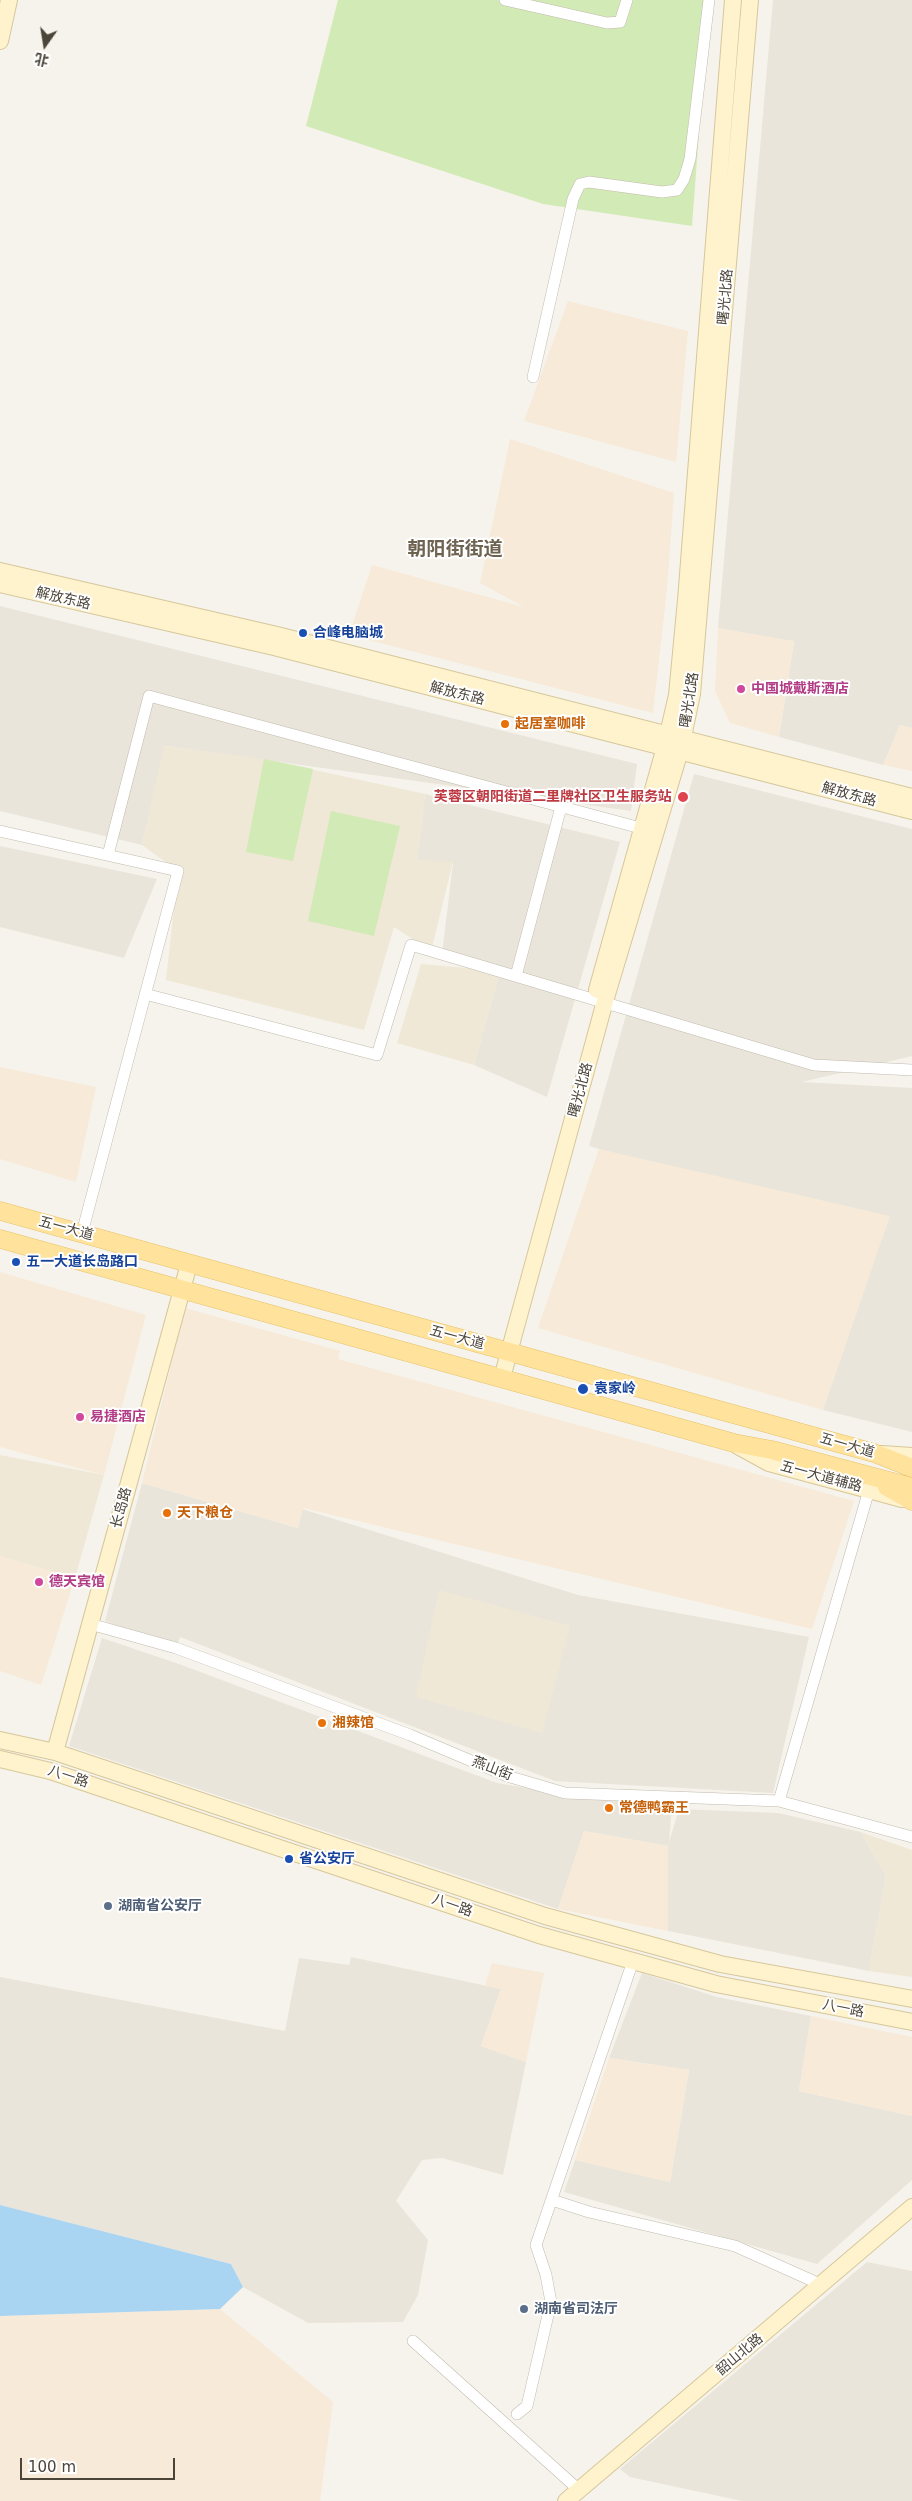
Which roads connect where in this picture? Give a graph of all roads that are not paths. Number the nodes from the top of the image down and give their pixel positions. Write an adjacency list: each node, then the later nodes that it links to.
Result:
1 (9, 0): 7 (main road)
2 (505, 0): 3 (street)
3 (626, 0)
4 (708, 0): 8 (street)
5 (733, 0): 11 (main road, 曙光北路)
6 (750, 0): 11 (main road, 曙光北路)
7 (0, 41)
8 (533, 377)
9 (0, 571): 11 (main road, 解放东路)
10 (0, 584): 11 (main road, 解放东路)
11 (674, 743): 12 (main road, 解放东路); 14 (main road, 解放东路); 15 (main road, 曙光北路)
12 (912, 797)
13 (561, 806): 15 (street); 17 (street); 18 (street)
14 (912, 811)
15 (648, 830): 20 (main road, 曙光北路)
16 (0, 831): 17 (street)
17 (108, 855): 19 (street)
18 (516, 976): 19 (street); 20 (street)
19 (145, 994): 23 (street)
20 (600, 1000): 21 (street); 27 (main road, 曙光北路)
21 (912, 1070)
22 (0, 1211): 23 (main road, 五一大道)
23 (82, 1233): 25 (main road, 五一大道)
24 (0, 1239): 26 (main road, 五一大道)
25 (189, 1264): 26 (main road, 长岛路); 27 (main road, 五一大道)
26 (182, 1289): 28 (main road, 五一大道); 35 (main road, 长岛路)
27 (504, 1351): 28 (main road, 曙光北路); 29 (main road, 五一大道)
28 (497, 1376): 32 (main road, 五一大道)
29 (874, 1453): 30 (main road); 31 (main road, 五一大道)
30 (912, 1456)
31 (912, 1468)
32 (869, 1483): 33 (main road, 五一大道); 34 (main road); 39 (street)
33 (912, 1487)
34 (912, 1501)
35 (90, 1624): 37 (main road, 长岛路); 39 (street, 燕山街)
36 (0, 1740): 37 (main road, 八一路)
37 (55, 1752): 42 (main road, 八一路)
38 (0, 1760): 41 (main road, 八一路)
39 (779, 1801): 40 (street, 燕山街)
40 (912, 1837)
41 (633, 1961): 43 (main road, 八一路); 44 (street)
42 (912, 1999)
43 (912, 2022)
44 (552, 2200): 46 (street); 48 (street)
45 (912, 2207): 46 (main road, 韶山北路)
46 (822, 2285): 49 (main road, 韶山北路)
47 (413, 2341): 49 (street)
48 (517, 2414)
49 (579, 2490): 50 (main road, 韶山北路)
50 (566, 2501)

